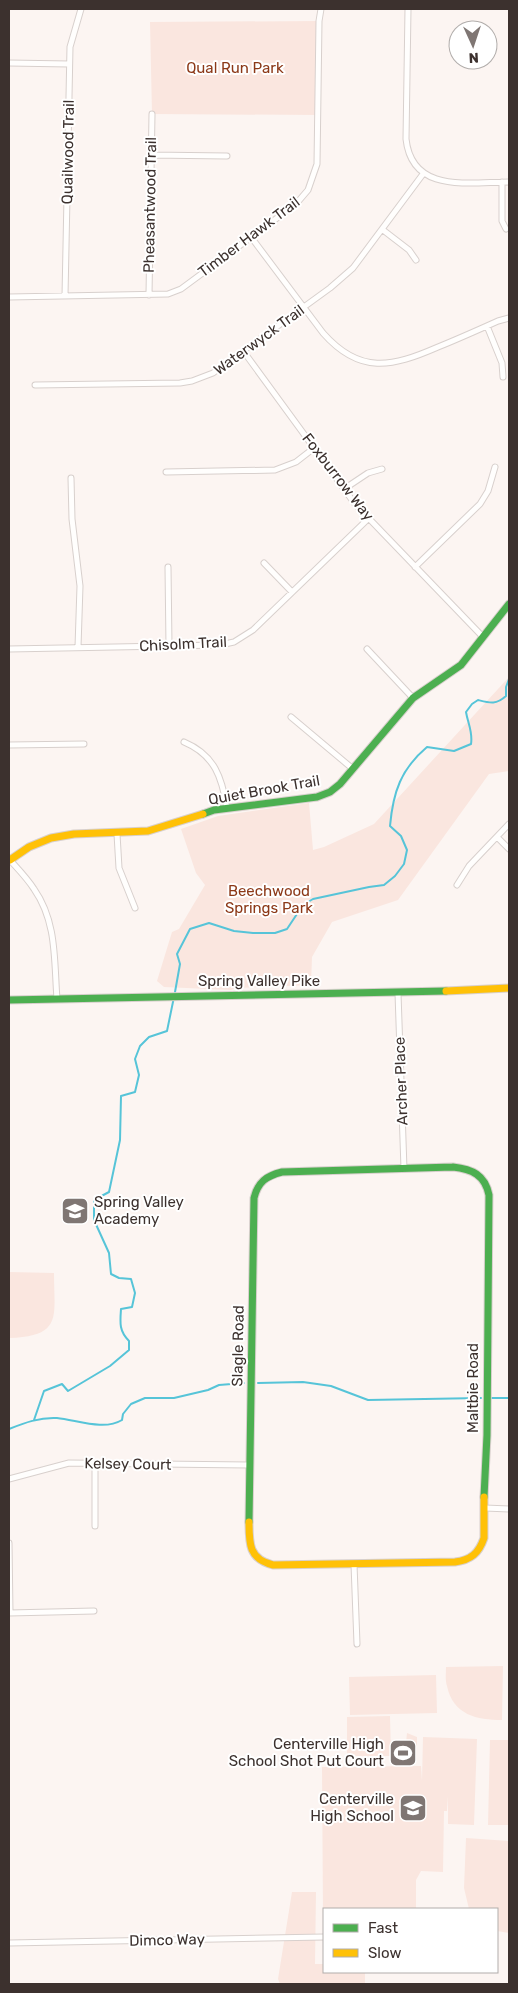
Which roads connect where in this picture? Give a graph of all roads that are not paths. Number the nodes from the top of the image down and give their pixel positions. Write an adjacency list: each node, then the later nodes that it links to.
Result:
1 (81, 9): 5 (street, Quailwood Trail)
2 (321, 9): 14 (street, Timber Hawk Trail)
3 (408, 9): 9 (street)
4 (9, 63): 5 (street)
5 (69, 64): 17 (street, Quailwood Trail)
6 (152, 114): 7 (street, Pheasantwood Trail)
7 (151, 155): 8 (street); 16 (street, Pheasantwood Trail)
8 (227, 156)
9 (423, 174): 10 (street); 13 (street, Waterwyck Trail)
10 (502, 182): 11 (street); 12 (street)
11 (509, 182)
12 (506, 228)
13 (383, 230): 15 (street); 19 (street, Waterwyck Trail)
14 (251, 237): 16 (street, Timber Hawk Trail); 19 (street)
15 (416, 260)
16 (149, 295): 17 (street, Timber Hawk Trail)
17 (65, 296): 18 (street, Timber Hawk Trail)
18 (9, 297)
19 (304, 308): 21 (street); 22 (street, Waterwyck Trail)
20 (509, 318): 21 (street)
21 (487, 326): 23 (street)
22 (244, 352): 24 (street, Waterwyck Trail); 25 (street, Foxburrow Way)
23 (502, 377)
24 (35, 385)
25 (314, 448): 28 (street); 30 (street, Foxburrow Way)
26 (495, 467): 34 (street)
27 (382, 469): 30 (street)
28 (166, 472)
29 (71, 478): 39 (street)
30 (344, 489): 31 (street, Foxburrow Way)
31 (369, 518): 34 (street, Foxburrow Way); 35 (street, Chisolm Trail)
32 (264, 563): 35 (street)
33 (168, 567): 38 (street)
34 (415, 567): 37 (street, Foxburrow Way)
35 (292, 592): 38 (street, Chisolm Trail)
36 (509, 604): 37 (street, Quiet Brook Trail)
37 (483, 637): 42 (street, Quiet Brook Trail)
38 (169, 646): 39 (street, Chisolm Trail)
39 (78, 648): 40 (street, Chisolm Trail)
40 (9, 649)
41 (367, 649): 42 (street)
42 (412, 698): 47 (street, Quiet Brook Trail)
43 (291, 717): 47 (street)
44 (184, 742): 48 (street)
45 (84, 744): 46 (street)
46 (9, 745)
47 (353, 769): 48 (street, Quiet Brook Trail)
48 (227, 808): 50 (street, Quiet Brook Trail)
49 (509, 824): 51 (street)
50 (117, 834): 53 (street, Quiet Brook Trail); 55 (street)
51 (497, 837): 52 (street); 54 (street)
52 (509, 849)
53 (9, 860): 58 (street)
54 (457, 884)
55 (135, 908)
56 (509, 988): 57 (street, Spring Valley Pike)
57 (398, 993): 58 (street, Spring Valley Pike); 60 (street, Archer Place)
58 (56, 999): 59 (street, Spring Valley Pike)
59 (9, 1000)
60 (404, 1169): 62 (street, Slagle Road); 64 (street, Maltbie Road)
61 (95, 1463): 62 (street, Kelsey Court); 63 (street, Kelsey Court); 66 (street)
62 (249, 1466): 68 (street, Slagle Road)
63 (9, 1479)
64 (485, 1508): 65 (street); 68 (street, Maltbie Road)
65 (509, 1509)
66 (95, 1526)
67 (9, 1543): 70 (street)
68 (354, 1564): 71 (street)
69 (94, 1611): 70 (street)
70 (10, 1613)
71 (357, 1644)
72 (323, 1937): 73 (street, Dimco Way)
73 (9, 1943)

